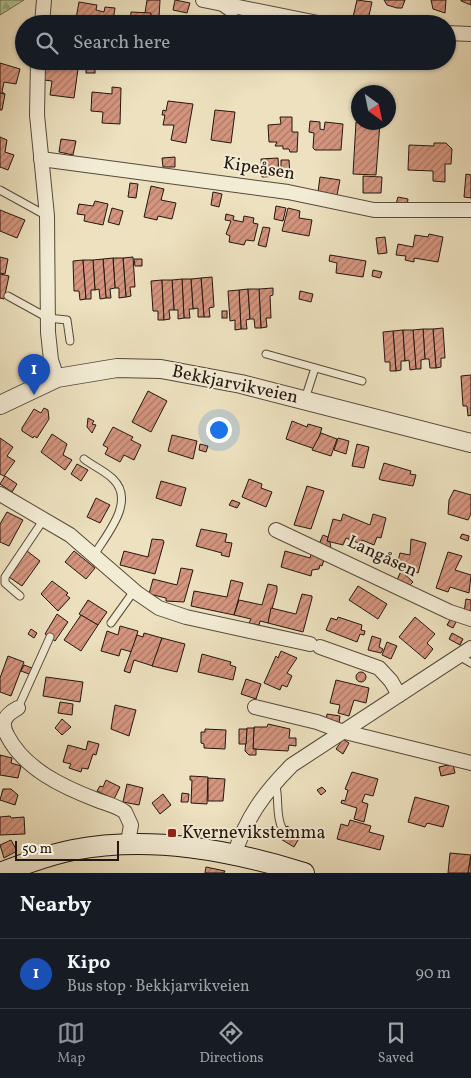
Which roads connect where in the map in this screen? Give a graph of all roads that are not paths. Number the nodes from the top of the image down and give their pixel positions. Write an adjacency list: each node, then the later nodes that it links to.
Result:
1 (44, 0): 3 (street)
2 (207, 1): 4 (lane); 5 (street)
3 (43, 15)
4 (230, 15)
5 (278, 15)
6 (456, 33): 7 (street)
7 (471, 34)
8 (38, 70): 9 (street)
9 (42, 159): 11 (street, Kipeåsen); 12 (street)
10 (0, 190): 12 (lane)
11 (471, 210)
12 (47, 216): 14 (street)
13 (8, 296): 14 (lane)
14 (48, 318): 15 (lane); 18 (street)
15 (70, 341)
16 (266, 354): 17 (lane)
17 (315, 368): 19 (lane); 20 (lane)
18 (57, 378): 20 (street, Bekkjarvikveien); 21 (street, Bekkjarvikveien)
19 (362, 381)
20 (305, 400): 22 (street, Bekkjarvikveien)
21 (0, 405)
22 (471, 443)
23 (84, 459): 27 (lane)
24 (0, 494): 25 (street)
25 (44, 519): 27 (street); 29 (lane)
26 (276, 530): 30 (street, Langåsen)
27 (94, 555): 28 (street)
28 (134, 591): 31 (lane); 36 (street)
29 (20, 596)
30 (471, 619)
31 (112, 622)
32 (50, 637): 38 (lane)
33 (471, 648): 34 (street)
34 (459, 656): 35 (lane); 36 (street)
35 (471, 664)
36 (399, 696): 39 (street)
37 (256, 707): 39 (street)
38 (18, 708): 43 (street)
39 (341, 732): 40 (street); 41 (street)
40 (471, 763)
41 (275, 782): 42 (lane); 44 (street)
42 (282, 828)
43 (128, 843): 44 (main road); 45 (main road)
44 (234, 855): 46 (main road)
45 (0, 873)
46 (304, 873)

